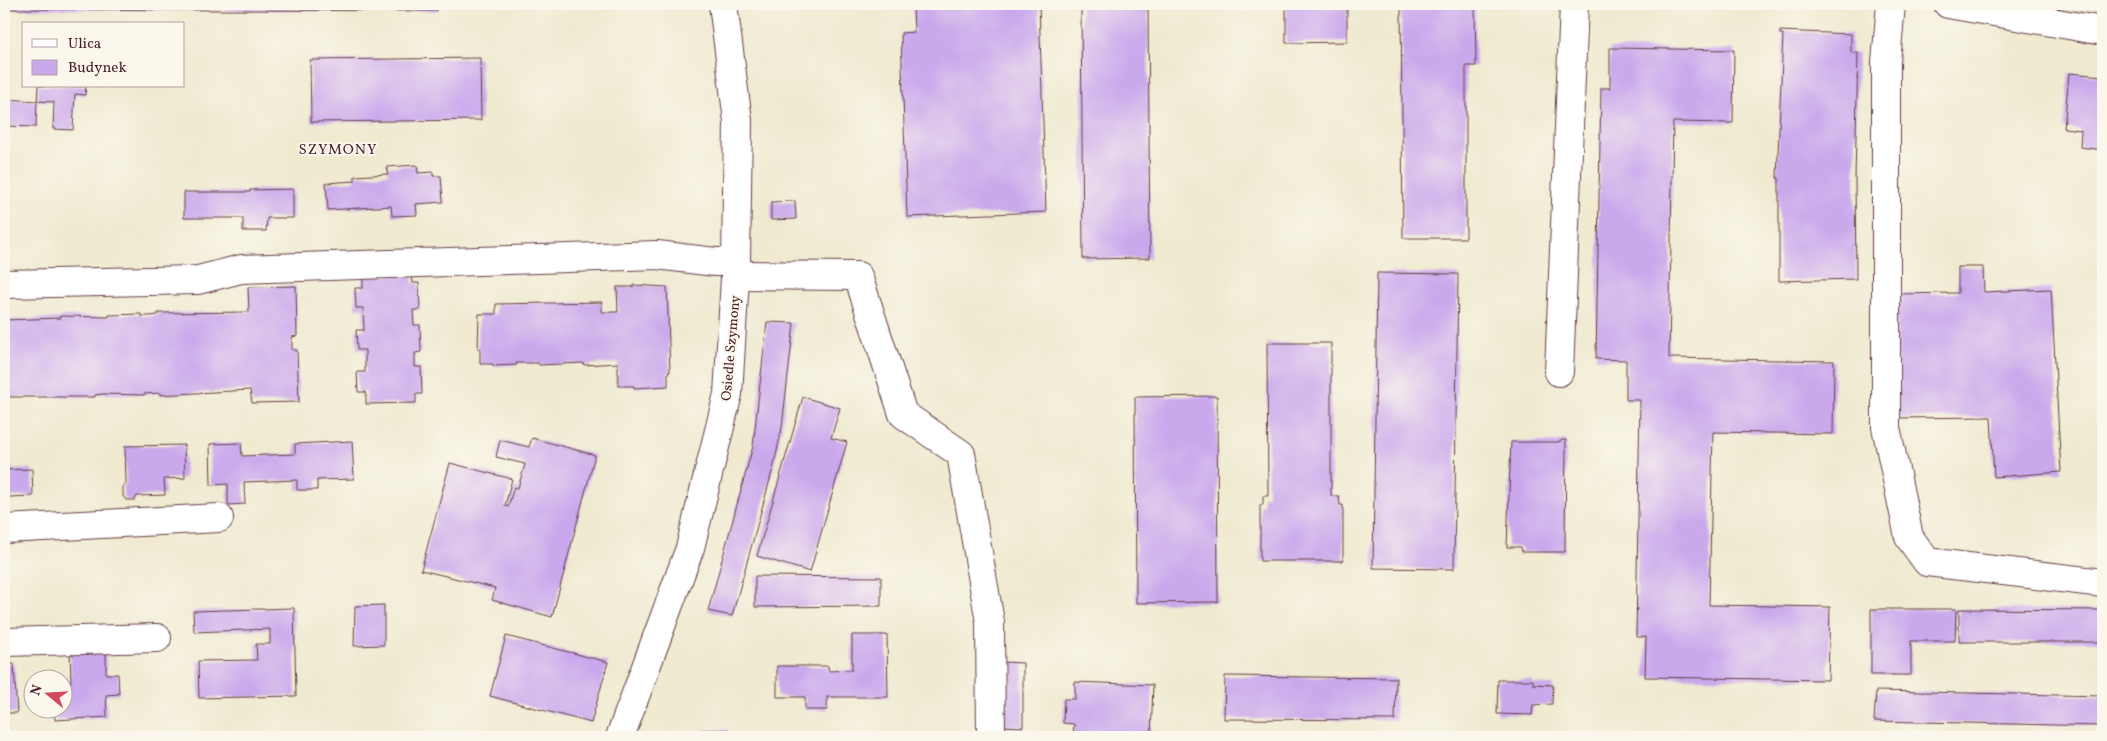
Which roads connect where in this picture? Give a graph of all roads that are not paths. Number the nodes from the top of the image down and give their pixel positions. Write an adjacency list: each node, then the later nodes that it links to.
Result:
1 (723, 4): 6 (street, Osiedle Szymony)
2 (1574, 4): 8 (street)
3 (1891, 4): 11 (street)
4 (1948, 4): 5 (street)
5 (2100, 30)
6 (736, 268): 7 (street); 14 (street, Osiedle Szymony); 15 (street)
7 (4, 284)
8 (1559, 372)
9 (219, 518): 10 (street)
10 (4, 529)
11 (2103, 583)
12 (157, 638): 13 (street)
13 (4, 642)
14 (620, 737)
15 (992, 737)

